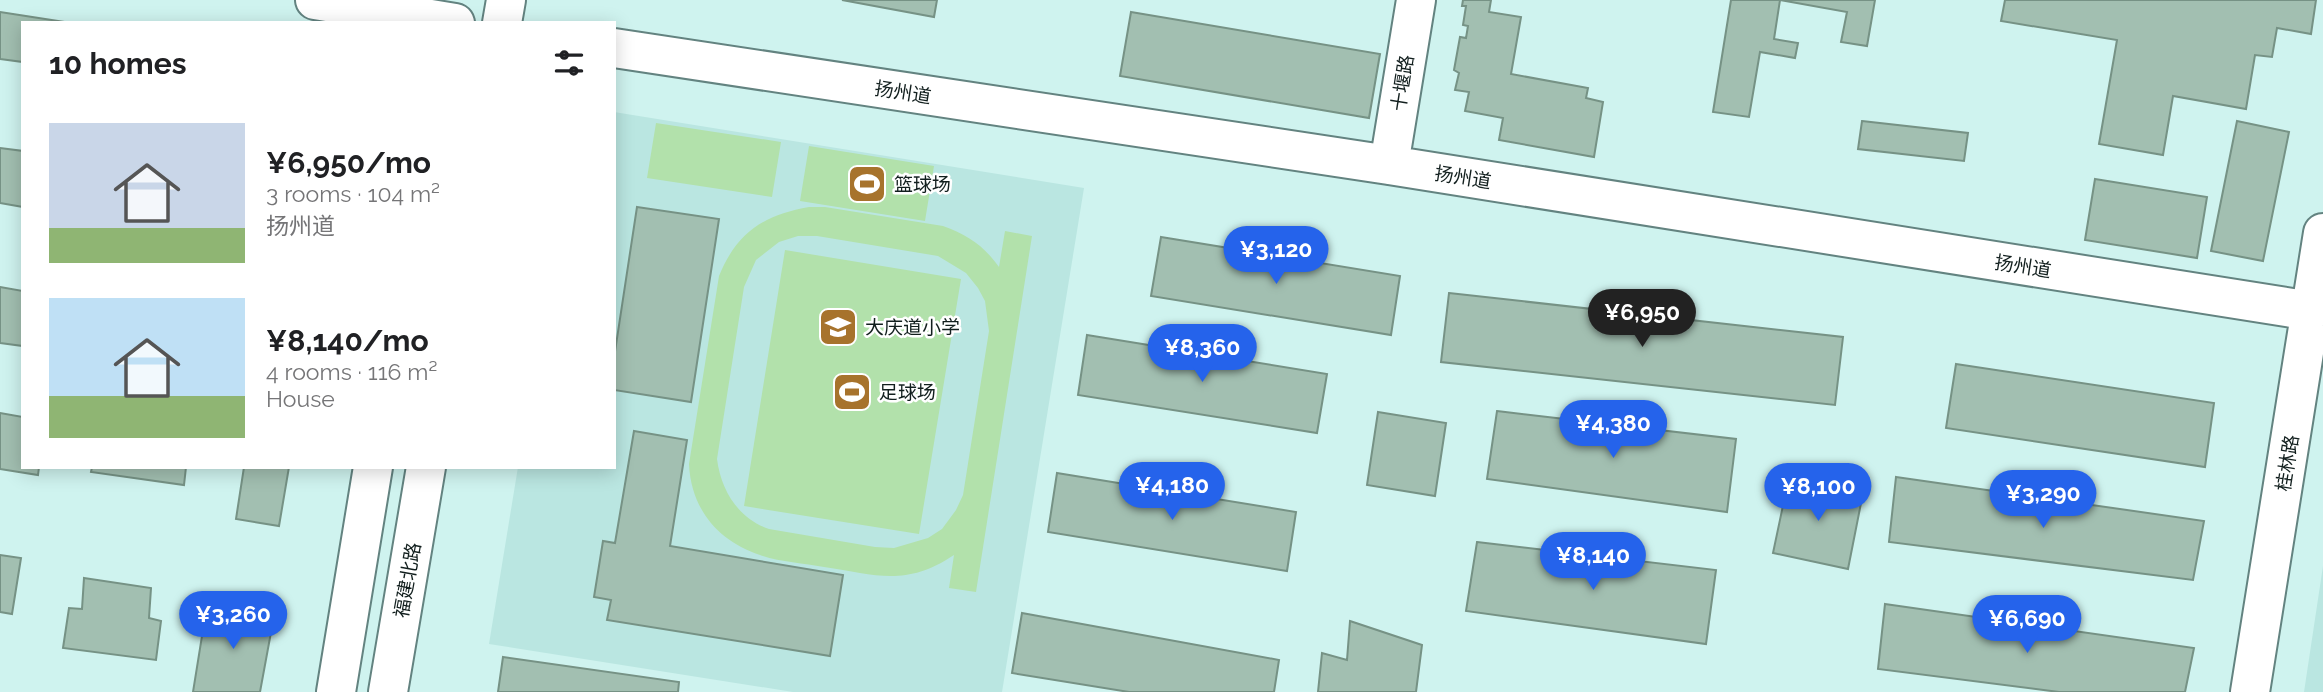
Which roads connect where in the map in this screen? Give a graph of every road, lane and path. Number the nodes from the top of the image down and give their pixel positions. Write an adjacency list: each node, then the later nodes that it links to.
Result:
1 (315, 0): 4 (street)
2 (506, 0): 5 (street)
3 (1416, 0): 7 (street, 十堰路)
4 (450, 17)
5 (502, 21)
6 (616, 48): 7 (street, 扬州道)
7 (1389, 165): 9 (street, 扬州道)
8 (2323, 233): 9 (street, 桂林路)
9 (2312, 311): 14 (street, 桂林路)
10 (373, 469): 12 (street)
11 (426, 469): 13 (street, 福建北路)
12 (336, 692)
13 (388, 692)
14 (2250, 692)

